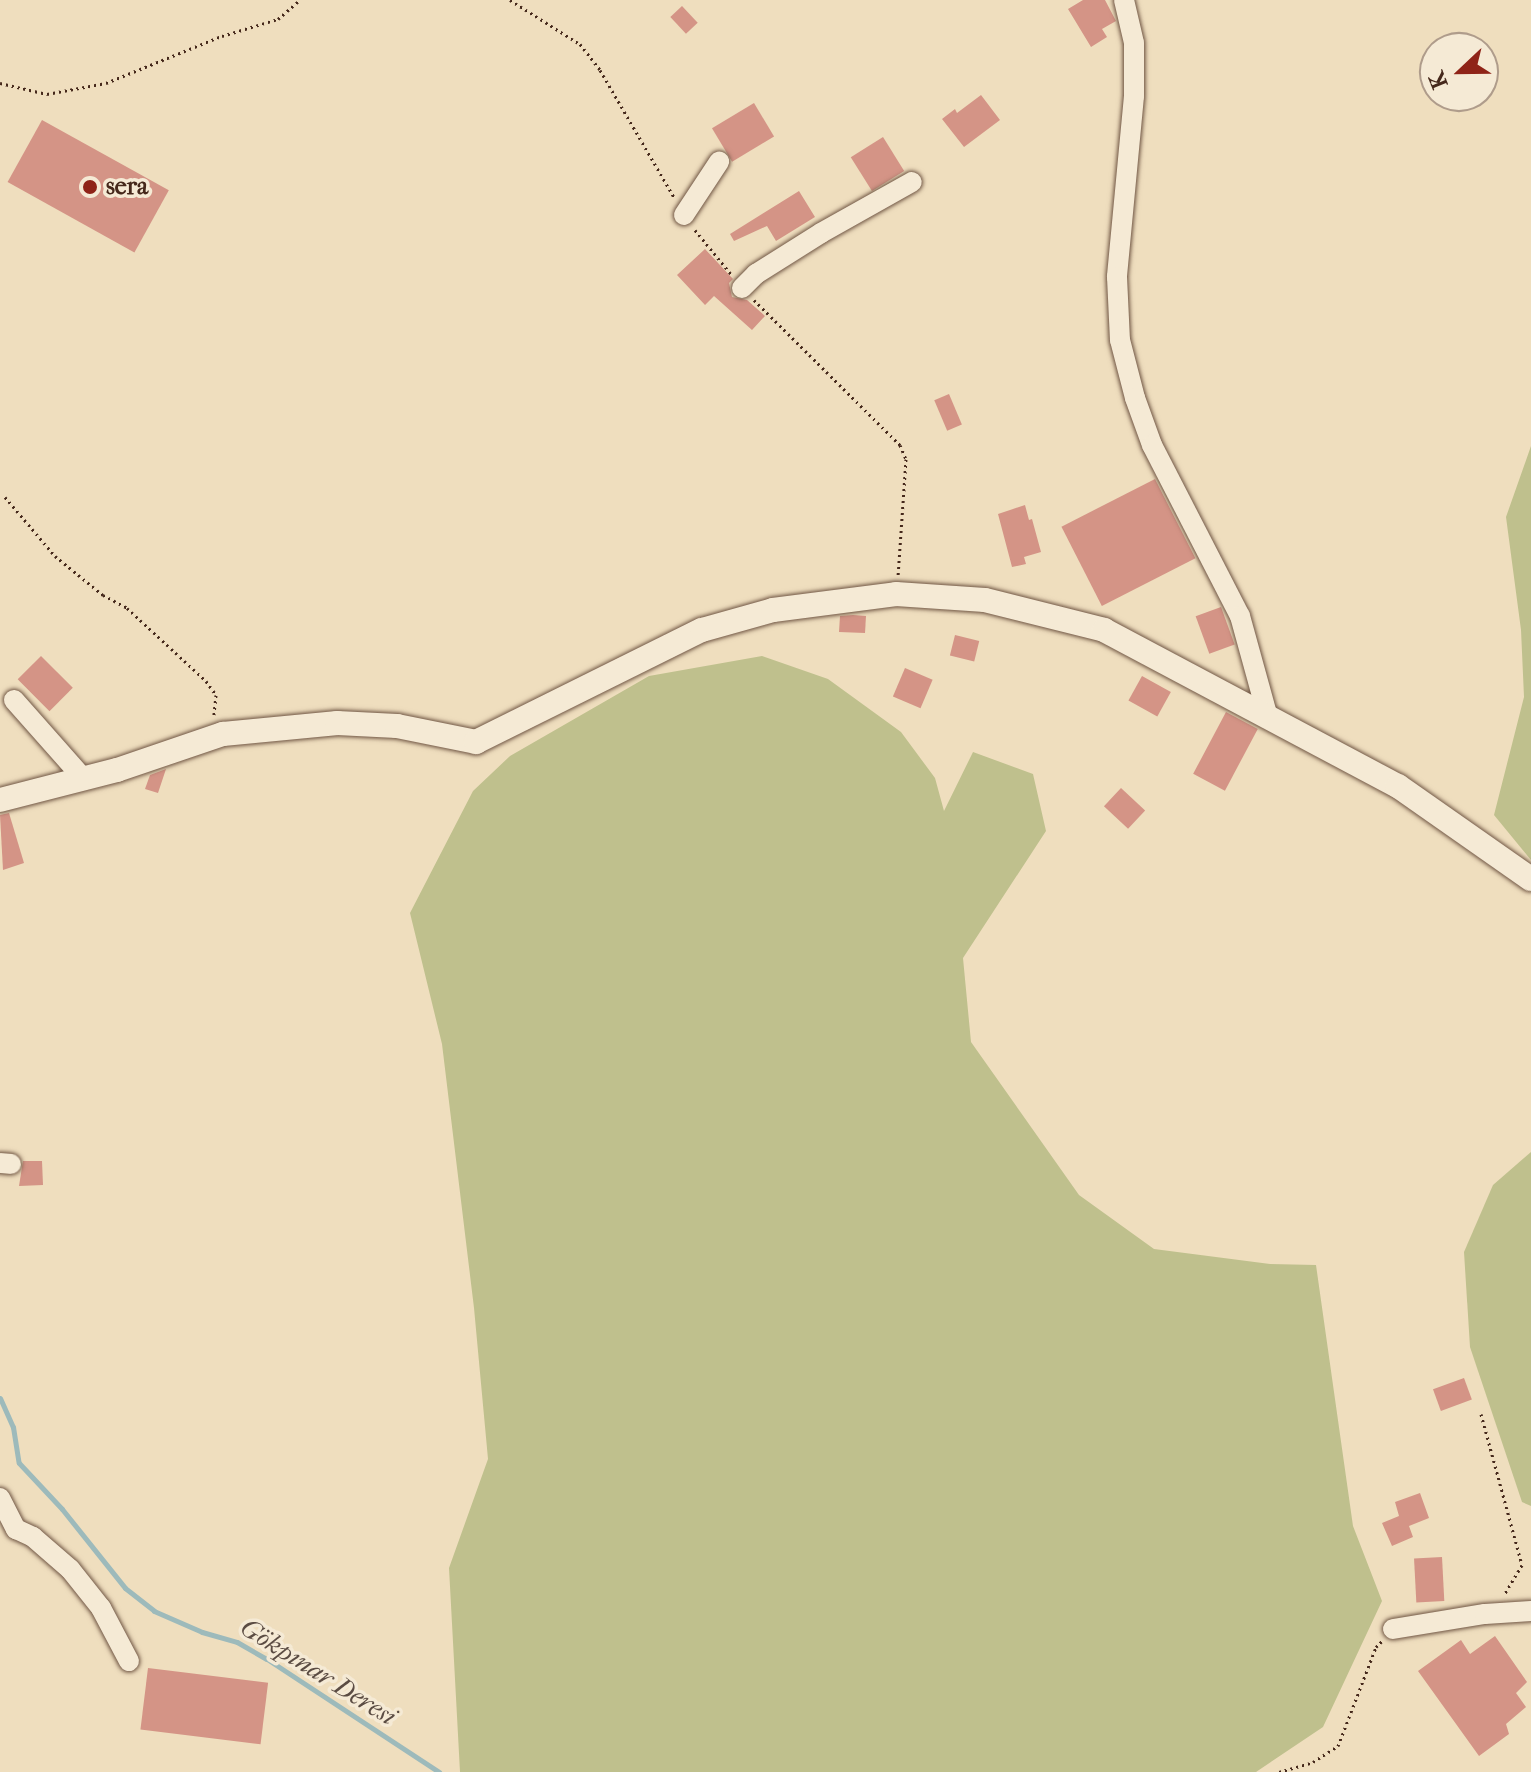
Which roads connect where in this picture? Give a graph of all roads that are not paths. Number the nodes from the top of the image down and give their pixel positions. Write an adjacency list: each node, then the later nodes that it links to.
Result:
1 (1124, 0): 7 (street)
2 (719, 162): 4 (street)
3 (912, 182): 5 (street)
4 (684, 215)
5 (742, 288)
6 (14, 700): 8 (street)
7 (1267, 714): 8 (street); 10 (street)
8 (83, 778): 9 (street)
9 (0, 800)
10 (1531, 879)
11 (0, 1498): 14 (street)
12 (1531, 1611): 13 (street)
13 (1393, 1629)
14 (129, 1661)

